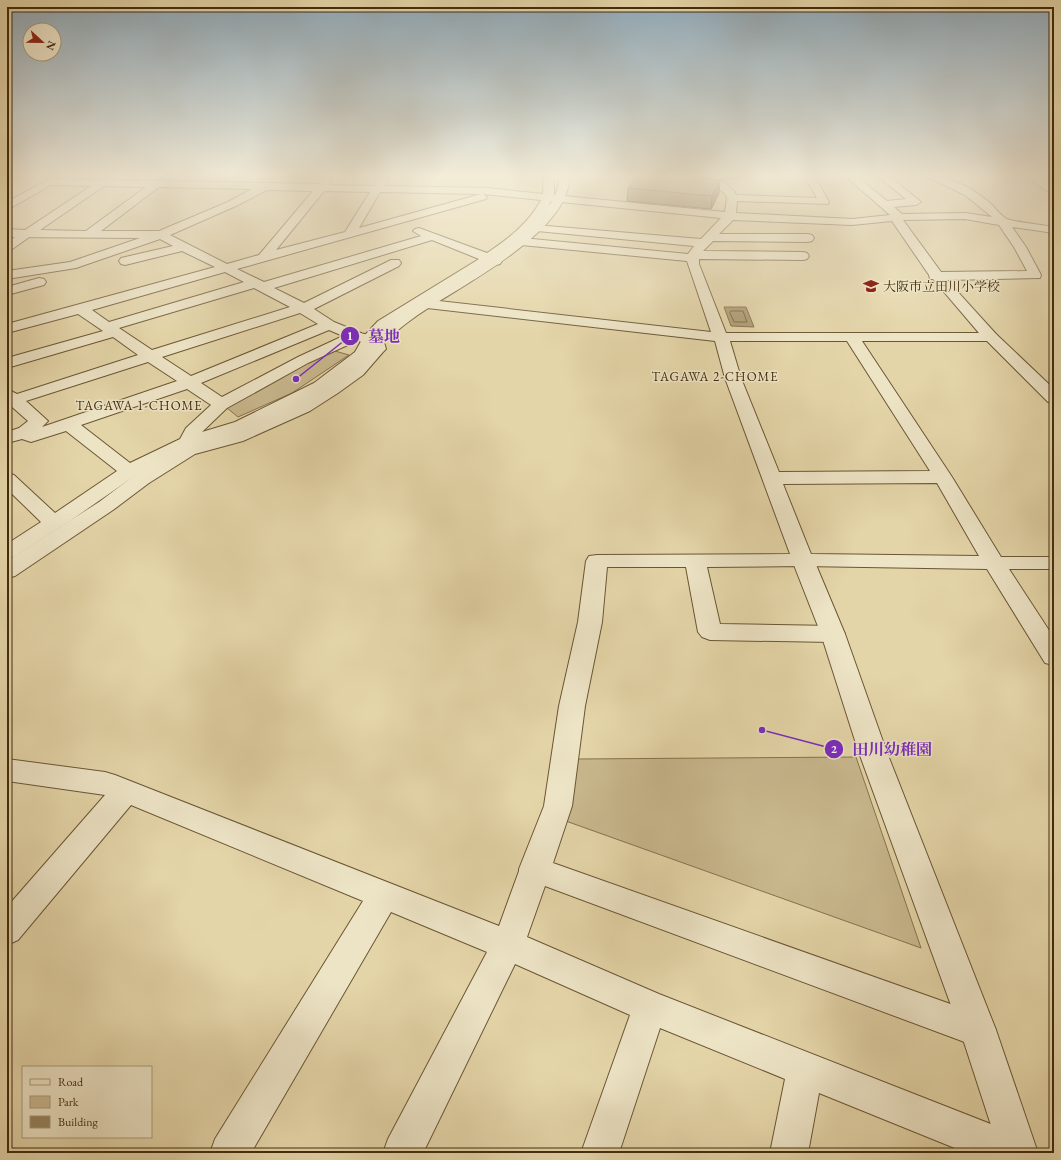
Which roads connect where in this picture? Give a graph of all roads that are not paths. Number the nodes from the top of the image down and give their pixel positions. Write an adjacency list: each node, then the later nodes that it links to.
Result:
1 (34, 229): 15 (street)
2 (96, 229): 16 (street)
3 (174, 229): 18 (street)
4 (287, 229): 24 (street)
5 (352, 229): 17 (street)
6 (367, 229): 17 (street)
7 (414, 229): 19 (street)
8 (523, 229): 26 (street)
9 (534, 229): 21 (street)
10 (551, 229): 20 (street)
11 (717, 229): 20 (street)
12 (903, 229): 30 (street)
13 (1009, 229): 30 (street)
14 (7, 233): 15 (street)
15 (28, 233): 16 (street); 22 (street)
16 (89, 234): 18 (street)
17 (349, 234): 24 (street)
18 (161, 235): 23 (street); 29 (street)
19 (433, 236): 26 (street); 31 (street)
20 (706, 240): 25 (street); 25 (street)
21 (521, 241): 25 (street); 26 (street)
22 (7, 247)
23 (182, 247): 28 (street); 32 (street)
24 (264, 257): 28 (street)
25 (693, 257): 40 (street)
26 (493, 259): 33 (street); 42 (street)
27 (395, 264): 35 (street)
28 (225, 268): 31 (street); 34 (street)
29 (7, 275)
30 (935, 276): 39 (street)
31 (259, 285): 35 (street); 38 (street)
32 (7, 291)
33 (427, 304): 40 (street); 42 (street)
34 (80, 309): 37 (street); 38 (street)
35 (302, 309): 36 (street); 43 (street)
36 (329, 326): 42 (street); 45 (street)
37 (7, 329)
38 (111, 329): 43 (street); 44 (street)
39 (991, 336): 41 (street); 46 (street)
40 (720, 337): 41 (street); 55 (street)
41 (852, 337): 54 (street)
42 (367, 339): 48 (street); 52 (street)
43 (151, 357): 45 (street); 47 (street)
44 (7, 363)
45 (188, 383): 48 (street); 49 (street)
46 (1053, 397)
47 (9, 398): 50 (street)
48 (221, 404): 52 (street)
49 (70, 425): 50 (street); 53 (street)
50 (25, 432): 51 (street)
51 (7, 438)
52 (188, 446): 53 (street); 63 (street)
53 (129, 471): 57 (street)
54 (943, 477): 55 (street); 61 (street)
55 (772, 478): 60 (street)
56 (7, 480): 57 (street)
57 (54, 523): 58 (street)
58 (7, 553)
59 (695, 560): 60 (street); 64 (street); 68 (street)
60 (803, 560): 61 (street); 64 (street)
61 (994, 563): 62 (street); 65 (street)
62 (1054, 563)
63 (7, 571)
64 (833, 634): 73 (street)
65 (1054, 657)
66 (12, 776): 67 (street)
67 (126, 791): 69 (street); 70 (street)
68 (534, 869): 71 (street); 73 (street)
69 (384, 895): 71 (street); 75 (street)
70 (7, 930)
71 (508, 944): 72 (street); 76 (street)
72 (650, 1007): 74 (street); 77 (street)
73 (978, 1030): 80 (street)
74 (805, 1070): 78 (street); 79 (street)
75 (229, 1153)
76 (402, 1153)
77 (600, 1153)
78 (789, 1153)
79 (1015, 1153)
80 (1019, 1153)

